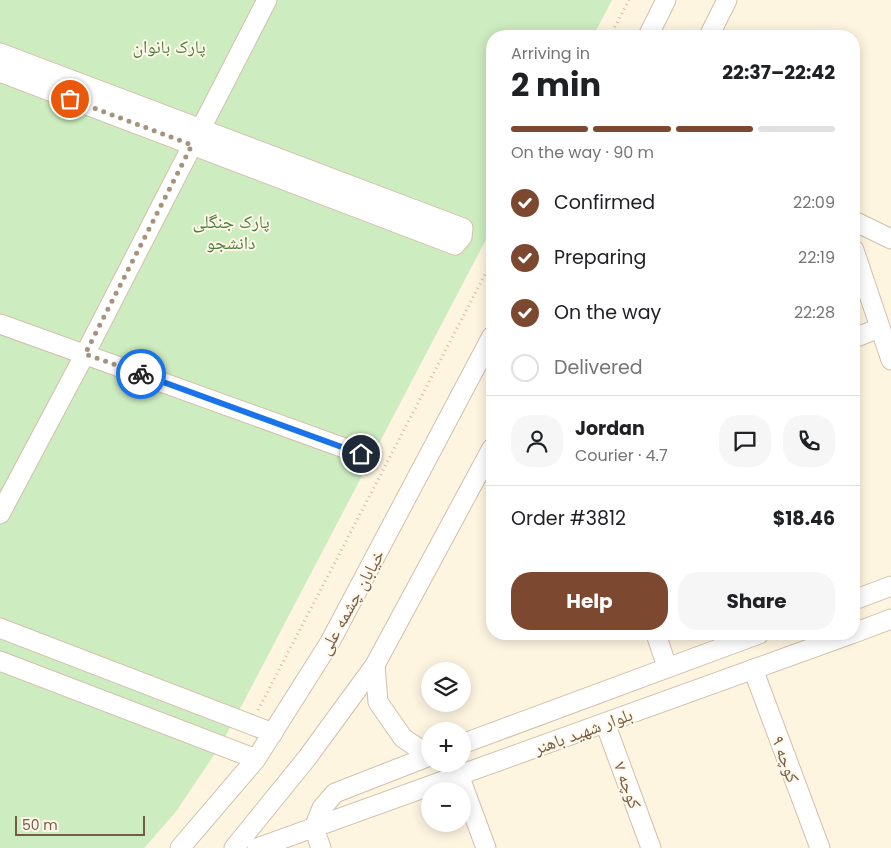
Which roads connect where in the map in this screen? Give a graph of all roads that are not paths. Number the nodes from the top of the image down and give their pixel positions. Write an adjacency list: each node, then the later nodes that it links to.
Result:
1 (267, 0): 8 (street)
2 (666, 0): 4 (street)
3 (727, 0): 5 (street)
4 (651, 30)
5 (711, 30)
6 (0, 53): 8 (street)
7 (0, 72): 8 (street)
8 (196, 137): 8 (street); 16 (street)
9 (860, 224): 10 (street)
10 (891, 239)
11 (860, 268): 13 (street)
12 (0, 324): 16 (street)
13 (880, 328): 14 (street); 17 (street)
14 (860, 336)
15 (486, 347): 34 (street, خیابان چشمه علی)
16 (85, 354): 18 (street); 20 (street)
17 (891, 360)
18 (361, 454)
19 (486, 459): 30 (street)
20 (0, 514)
21 (891, 586): 22 (street)
22 (860, 598)
23 (891, 619): 25 (street, بلوار شهید باهنر)
24 (0, 628): 34 (street)
25 (860, 630)
26 (658, 640): 31 (street)
27 (742, 640): 31 (street, بلوار شهید باهنر)
28 (833, 640): 32 (street, بلوار شهید باهنر)
29 (0, 661): 37 (street)
30 (375, 665): 36 (street); 42 (street)
31 (667, 667): 35 (street, بلوار شهید باهنر)
32 (753, 669): 33 (street, بلوار شهید باهنر); 47 (street, کوچه ۹)
33 (605, 723): 39 (street, بلوار شهید باهنر); 46 (street, کوچه ۷)
34 (273, 733): 37 (street, خیابان چشمه علی)
35 (471, 741)
36 (421, 750)
37 (256, 760): 41 (street, خیابان چشمه علی)
38 (421, 760): 40 (street)
39 (459, 775): 40 (street, بلوار شهید باهنر); 45 (street)
40 (314, 828): 43 (street, بلوار شهید باهنر); 44 (street)
41 (180, 848)
42 (234, 848)
43 (257, 848)
44 (321, 848)
45 (486, 848)
46 (651, 848)
47 (820, 848)

